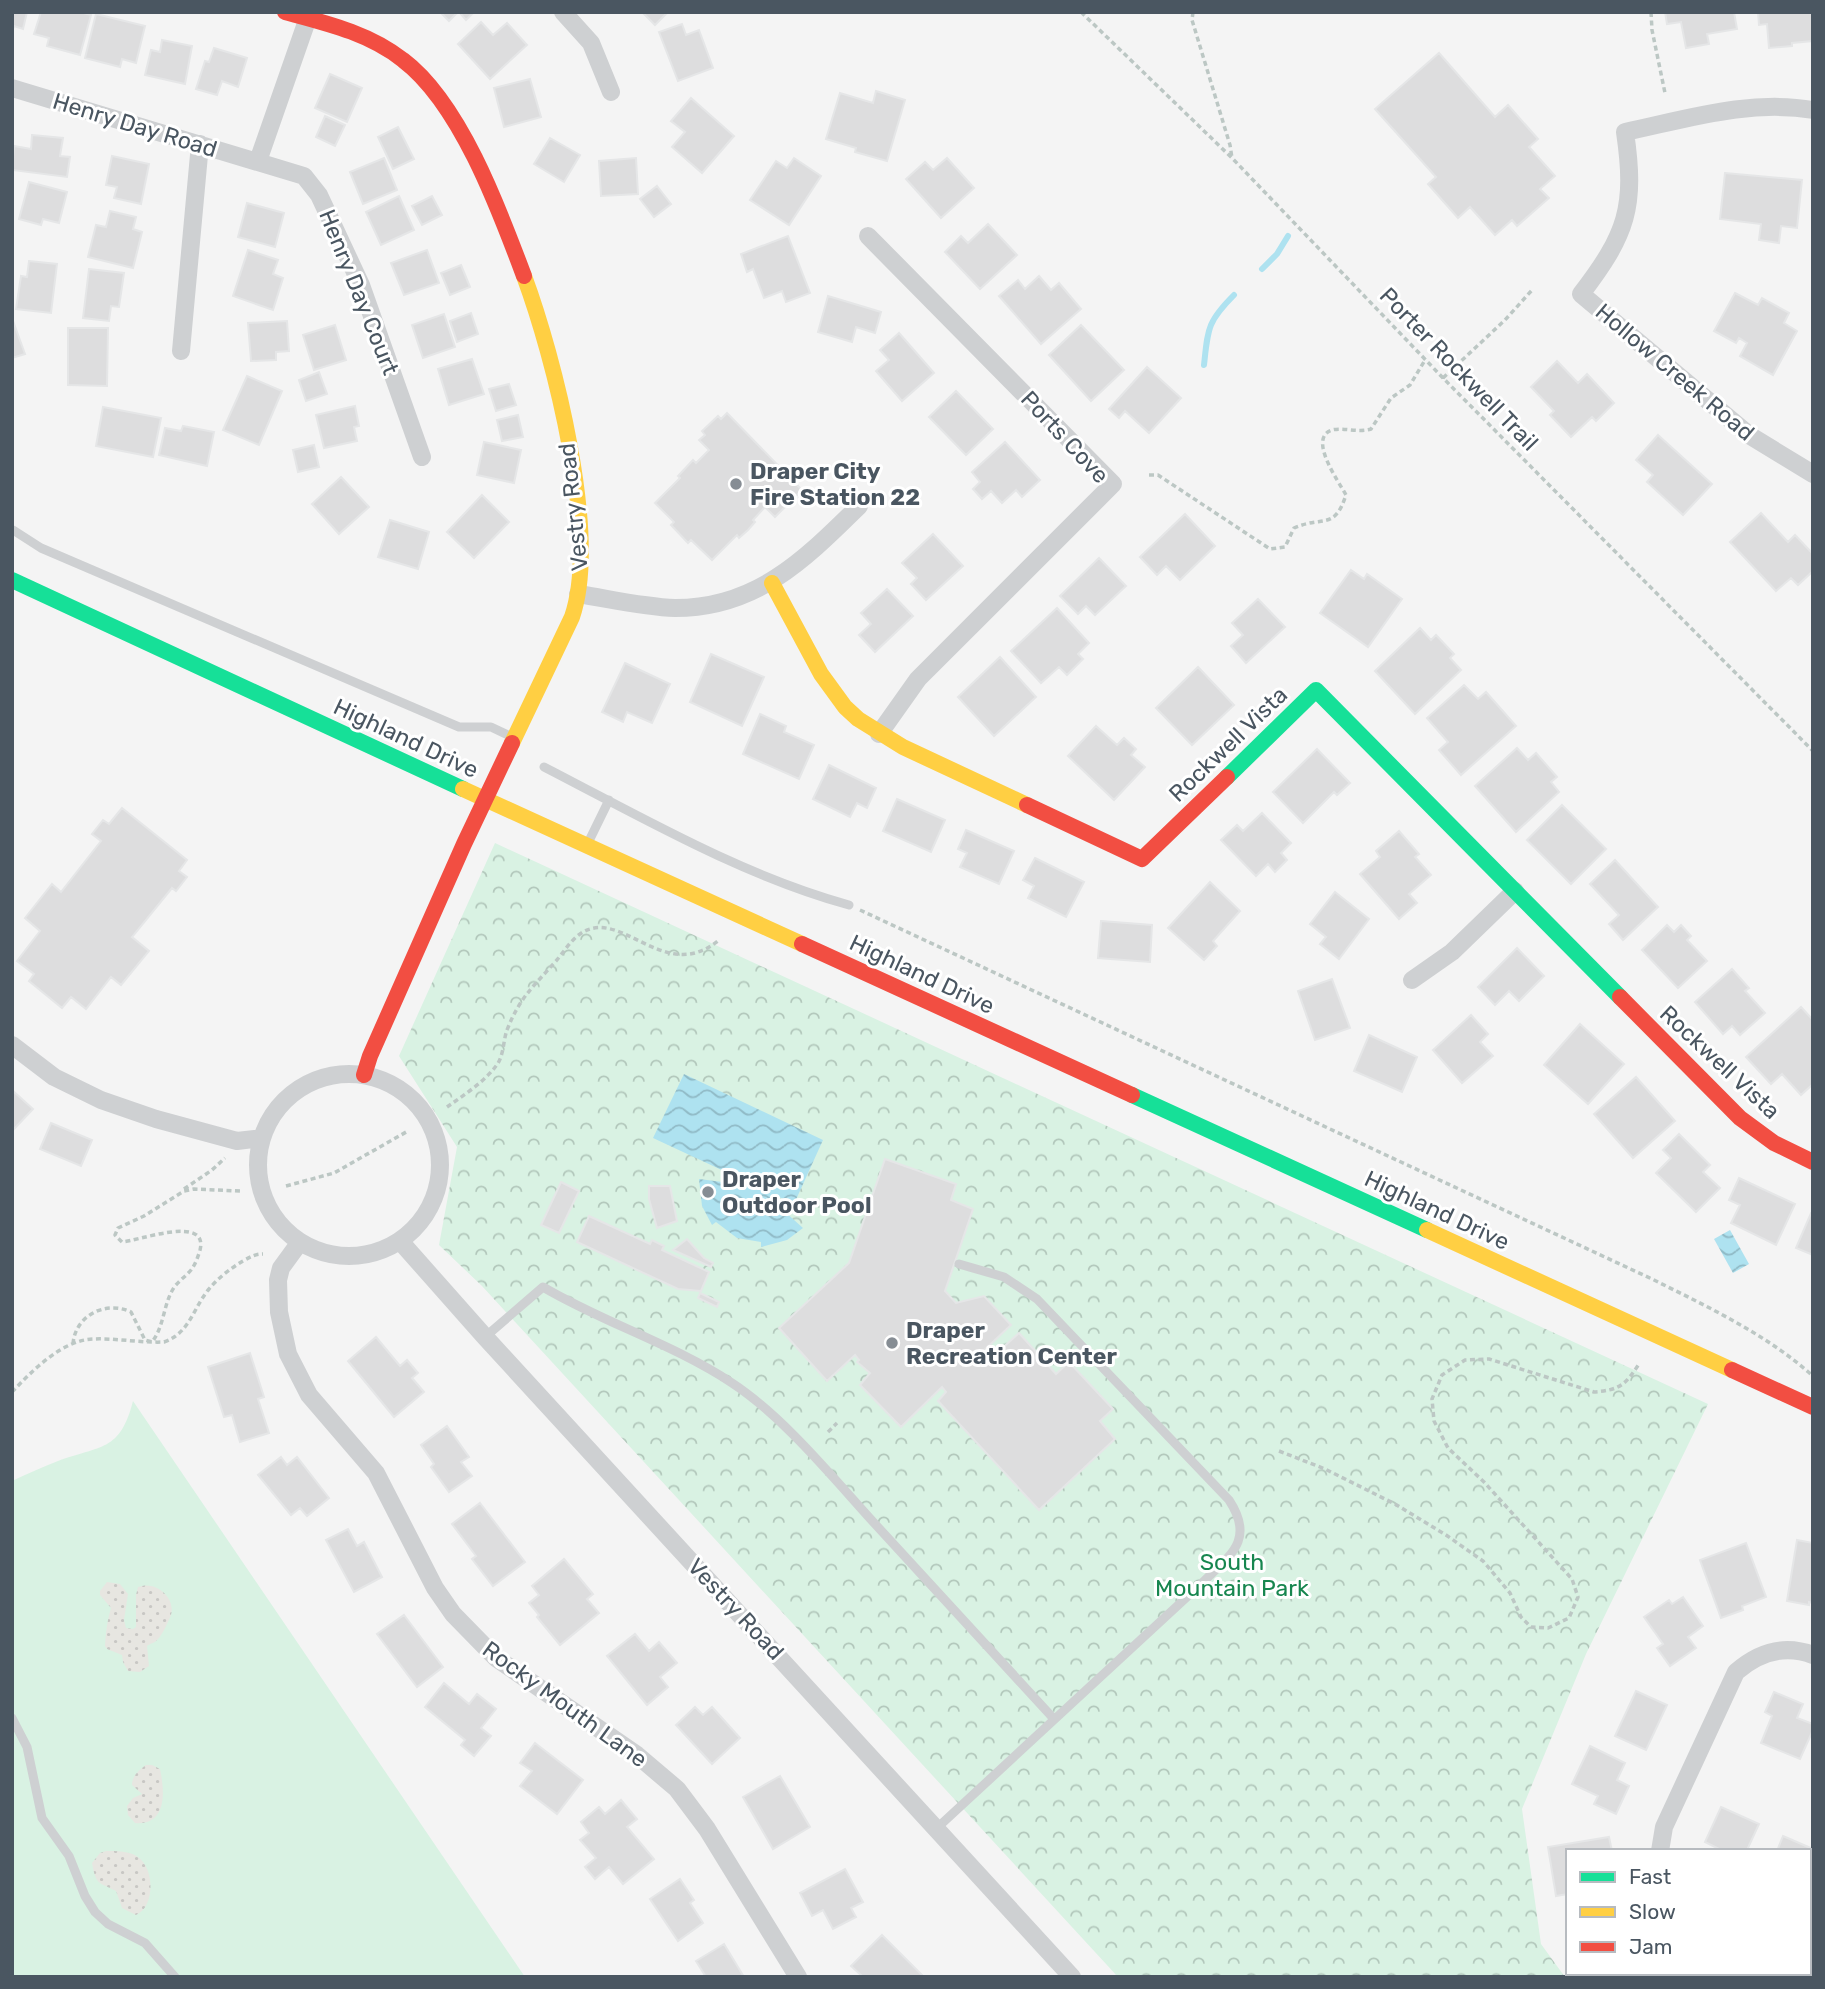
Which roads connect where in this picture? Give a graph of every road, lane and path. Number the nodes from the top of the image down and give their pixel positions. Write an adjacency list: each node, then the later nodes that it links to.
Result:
1 (285, 12): 6 (street, Vestry Road)
2 (563, 12): 8 (street)
3 (1081, 12): 12 (path, Porter Rockwell Trail)
4 (1193, 12): 12 (path)
5 (1651, 12): 9 (path)
6 (308, 15): 13 (street); 26 (street, Vestry Road)
7 (12, 88): 11 (street, Henry Day Road)
8 (611, 92)
9 (1665, 93)
10 (1813, 110): 20 (street, Hollow Creek Road)
11 (200, 144): 13 (street, Henry Day Road); 16 (street)
12 (1232, 158): 17 (path, Porter Rockwell Trail)
13 (258, 161): 19 (street, Henry Day Court)
14 (868, 236): 27 (street, Ports Cove)
15 (1533, 289): 18 (path)
16 (181, 351)
17 (1424, 360): 18 (path, Porter Rockwell Trail); 21 (path)
18 (1443, 379): 29 (path, Porter Rockwell Trail)
19 (422, 457)
20 (1813, 474)
21 (1149, 475)
22 (859, 506): 25 (street)
23 (13, 530): 28 (lane)
24 (12, 580): 31 (street, Highland Drive)
25 (772, 583): 26 (street); 27 (street, Rockwell Vista)
26 (578, 594): 28 (street, Vestry Road)
27 (879, 734): 34 (street, Rockwell Vista)
28 (514, 738): 31 (street, Vestry Road)
29 (1813, 751)
30 (544, 767): 32 (lane)
31 (485, 799): 33 (street, Highland Drive); 39 (street, Vestry Road)
32 (609, 800): 33 (lane); 35 (lane)
33 (587, 845): 58 (street, Highland Drive)
34 (1515, 891): 37 (street); 44 (street, Rockwell Vista)
35 (849, 905): 56 (path)
36 (719, 940): 40 (path)
37 (1412, 980)
38 (12, 1045): 42 (street)
39 (364, 1075): 42 (street); 48 (street)
40 (447, 1107)
41 (408, 1131): 45 (path)
42 (262, 1138): 49 (street)
43 (227, 1156): 47 (path)
44 (1813, 1162)
45 (286, 1186)
46 (240, 1191): 47 (path)
47 (177, 1194): 53 (path)
48 (400, 1241): 49 (street); 52 (street, Vestry Road)
49 (300, 1242): 68 (street, Rocky Mouth Lane)
50 (263, 1254): 53 (path)
51 (959, 1264): 64 (lane)
52 (485, 1337): 64 (lane); 65 (street, Vestry Road)
53 (149, 1343): 54 (path); 54 (path)
54 (73, 1344): 57 (path)
55 (1639, 1364): 61 (path)
56 (1813, 1376)
57 (12, 1392)
58 (1813, 1407)
59 (837, 1423): 60 (path)
60 (828, 1432)
61 (1279, 1451)
62 (1813, 1655): 66 (street)
63 (12, 1718): 67 (lane)
64 (1054, 1719): 65 (lane)
65 (937, 1828): 69 (street, Vestry Road)
66 (1660, 1849)
67 (175, 1977)
68 (798, 1977)
69 (1072, 1977)

